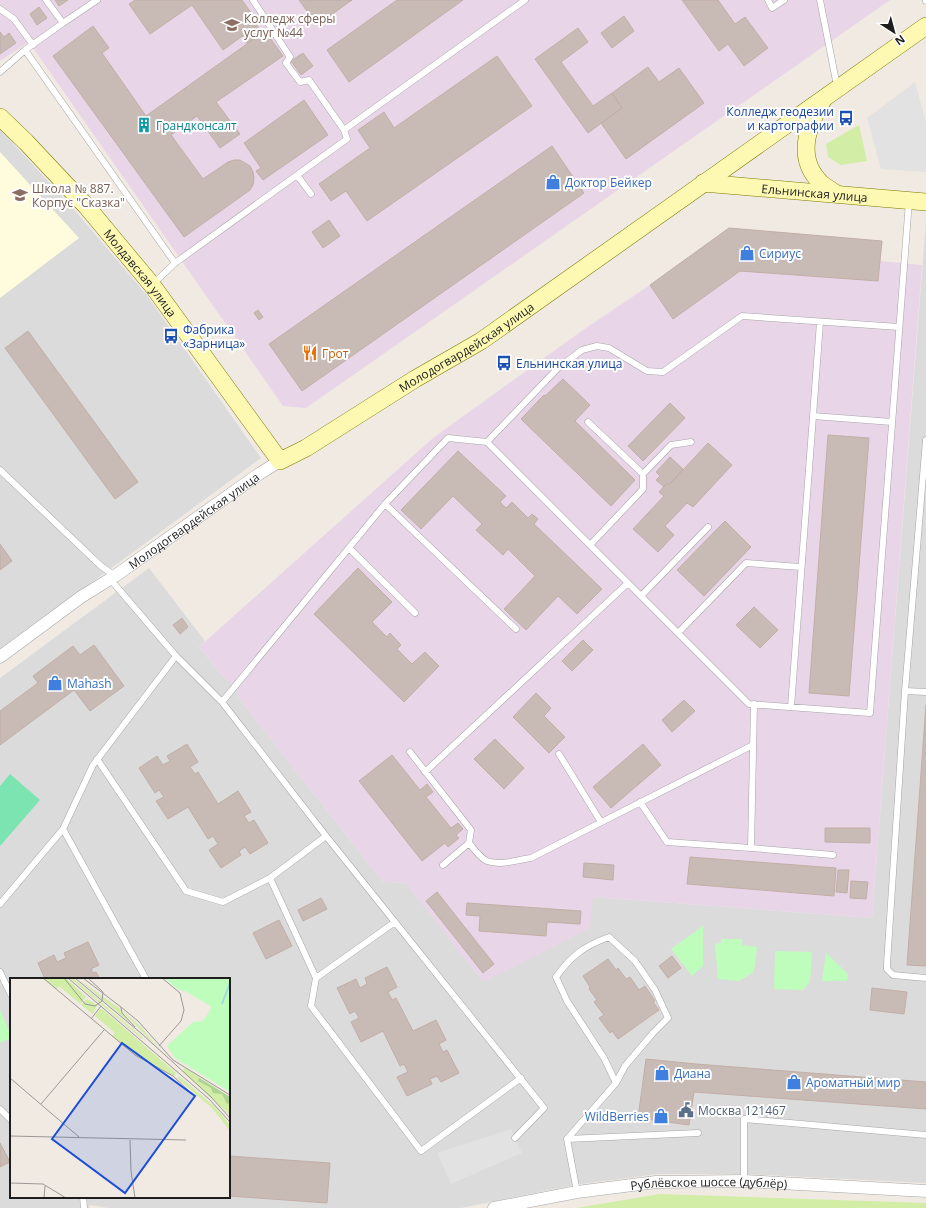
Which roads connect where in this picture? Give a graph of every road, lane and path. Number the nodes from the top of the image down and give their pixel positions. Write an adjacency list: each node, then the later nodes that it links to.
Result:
1 (46, 0): 9 (lane)
2 (97, 0): 9 (lane)
3 (253, 0): 16 (lane)
4 (525, 0): 16 (lane)
5 (768, 0): 6 (lane)
6 (784, 0)
7 (820, 0): 14 (lane)
8 (0, 9): 11 (lane)
9 (62, 23): 11 (lane)
10 (926, 26): 14 (street, Молодогвардейская улица)
11 (33, 45): 12 (lane)
12 (25, 50): 13 (lane); 23 (lane)
13 (0, 72)
14 (831, 94): 18 (street, Молодогвардейская улица); 20 (street)
15 (0, 117): 24 (street, Молдавская улица)
16 (344, 130): 17 (lane)
17 (298, 175): 19 (lane); 23 (lane)
18 (703, 183): 20 (street, Ельнинская улица); 33 (street, Молодогвардейская улица)
19 (312, 194)
20 (837, 194): 21 (street, Ельнинская улица)
21 (909, 200): 22 (street, Ельнинская улица); 26 (lane)
22 (926, 202)
23 (175, 263): 24 (lane)
24 (152, 285): 33 (street, Молдавская улица)
25 (820, 322): 26 (lane); 27 (lane); 31 (lane)
26 (899, 327): 29 (lane)
27 (813, 416): 29 (lane); 42 (lane)
28 (588, 422): 35 (lane)
29 (892, 422): 55 (lane)
30 (926, 440): 38 (lane)
31 (487, 442): 36 (lane); 40 (lane)
32 (691, 442): 35 (lane)
33 (280, 461): 43 (street, Молодогвардейская улица)
34 (0, 470): 43 (lane)
35 (643, 474): 40 (lane)
36 (385, 504): 41 (lane); 47 (lane)
37 (708, 527): 45 (lane)
38 (918, 532): 39 (lane); 51 (lane)
39 (926, 533)
40 (590, 544): 44 (lane)
41 (349, 548): 46 (lane); 53 (lane)
42 (801, 567): 48 (lane); 55 (lane)
43 (112, 578): 49 (lane); 50 (street, Молодогвардейская улица)
44 (628, 582): 45 (lane); 60 (lane)
45 (641, 596): 48 (lane)
46 (415, 613)
47 (516, 629)
48 (678, 633): 54 (lane)
49 (176, 656): 53 (lane); 59 (lane)
50 (0, 657)
51 (906, 691): 52 (lane); 75 (lane)
52 (926, 692)
53 (222, 702): 64 (lane)
54 (754, 704): 55 (lane); 56 (lane)
55 (791, 707)
56 (753, 745): 61 (lane); 66 (lane)
57 (410, 752): 60 (lane)
58 (559, 754): 62 (lane)
59 (97, 759): 63 (lane); 69 (lane)
60 (425, 772): 65 (lane)
61 (640, 802): 62 (lane); 66 (lane)
62 (601, 822): 65 (lane)
63 (63, 829): 70 (lane); 73 (lane)
64 (326, 836): 69 (lane); 71 (lane)
65 (470, 844): 68 (lane)
66 (752, 848): 67 (lane)
67 (833, 855)
68 (443, 865)
69 (270, 878): 74 (lane)
70 (0, 904)
71 (395, 922): 74 (lane); 77 (lane)
72 (0, 972): 76 (lane)
73 (145, 978)
74 (316, 978): 77 (lane)
75 (926, 978)
76 (10, 993)
77 (521, 1078): 83 (lane)
78 (616, 1083): 78 (lane); 84 (lane)
79 (0, 1110): 80 (lane)
80 (10, 1119)
81 (698, 1132): 84 (lane)
82 (926, 1135): 85 (lane)
83 (515, 1138)
84 (567, 1139): 87 (lane)
85 (744, 1182): 86 (street, Рублёвское шоссе (дублёр)); 87 (street, Рублёвское шоссе (дублёр))
86 (926, 1191)
87 (577, 1192): 90 (street, Рублёвское шоссе (дублёр))
88 (83, 1198): 89 (lane)
89 (84, 1208)
90 (494, 1208)

